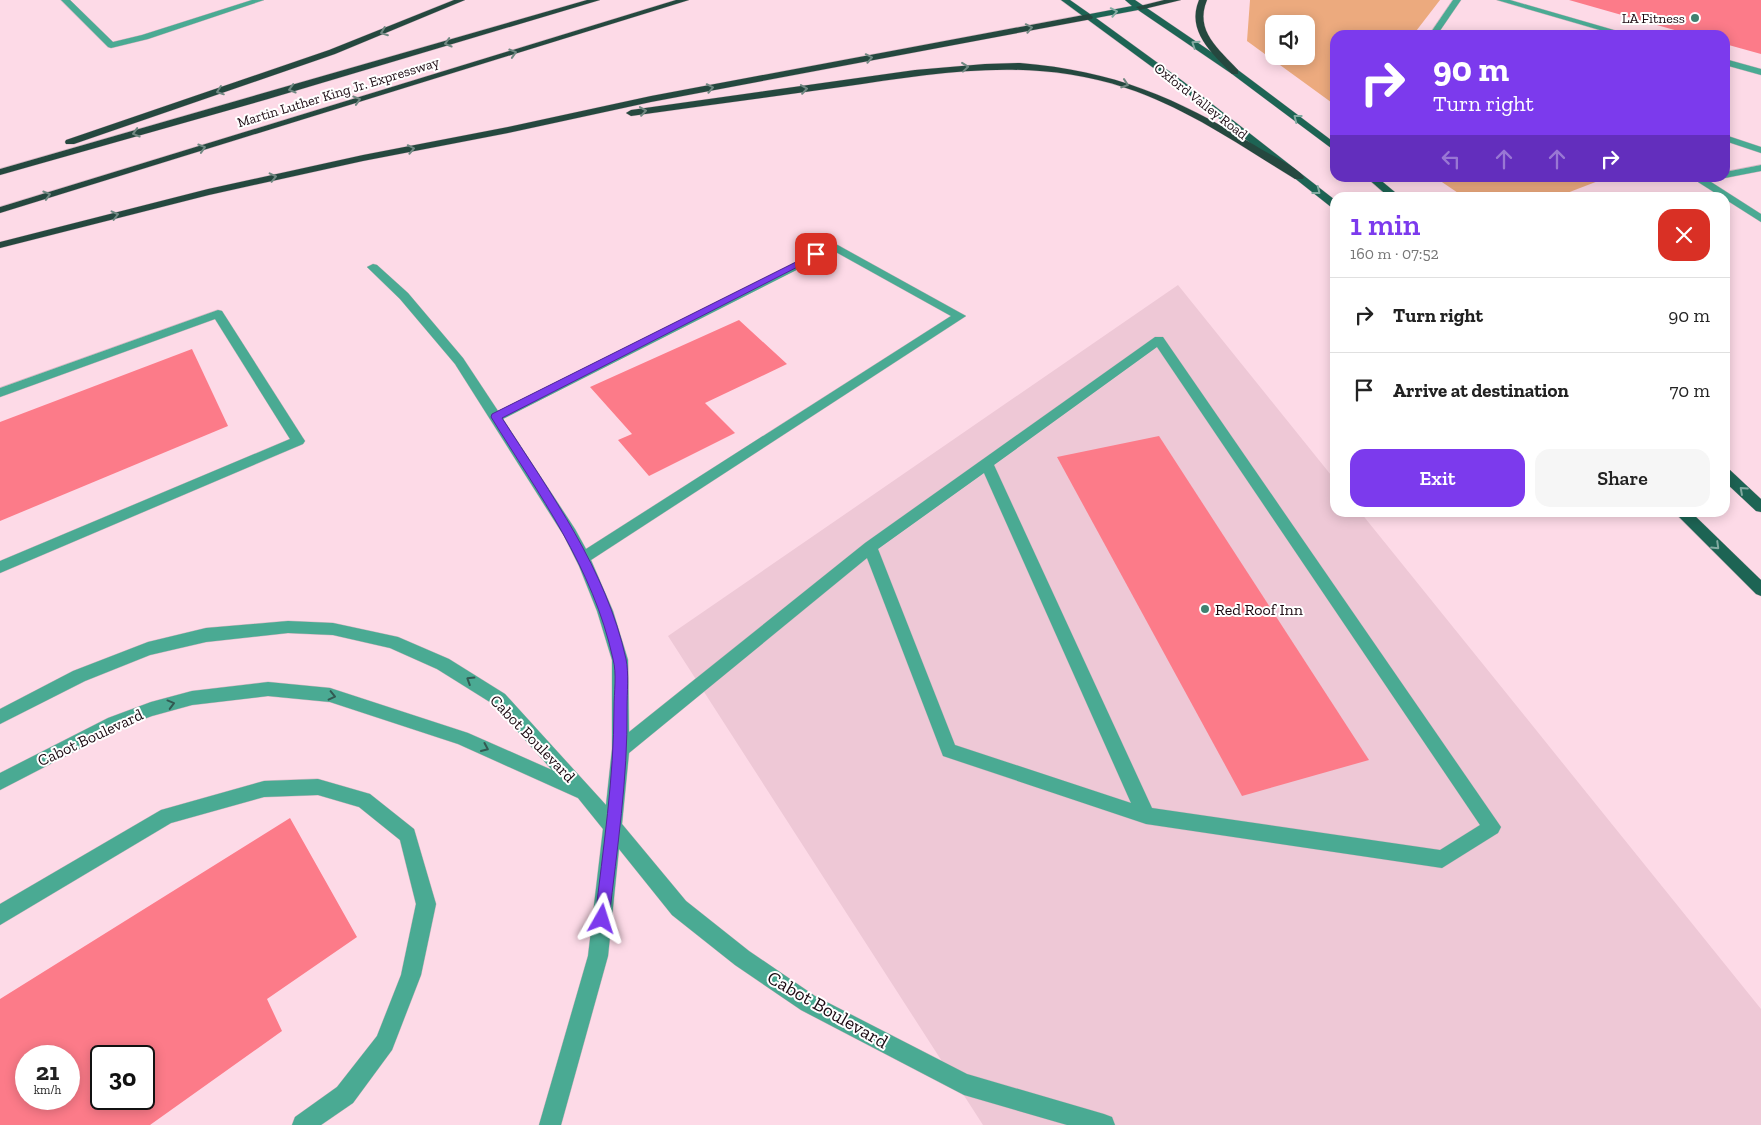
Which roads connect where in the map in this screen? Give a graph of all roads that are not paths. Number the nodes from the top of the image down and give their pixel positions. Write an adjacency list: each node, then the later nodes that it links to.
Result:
1 (65, 0): 2 (street)
2 (260, 0)
3 (461, 0): 23 (highway, one-way to 23)
4 (596, 0): 25 (highway, Martin Luther King Jr. Expressway, one-way to 25)
5 (685, 0): 34 (highway, Martin Luther King Jr. Expressway, one-way to 5)
6 (1065, 0): 13 (main road, Oxford Valley Road)
7 (1129, 0): 12 (main road)
8 (1177, 0): 12 (highway)
9 (1203, 0): 17 (highway)
10 (1457, 0): 14 (street)
11 (1501, 0): 15 (street)
12 (1140, 7): 13 (main road, one-way to 12); 17 (main road, one-way to 12)
13 (1089, 17): 19 (highway, one-way to 13); 27 (main road, Oxford Valley Road)
14 (1436, 30)
15 (1609, 30)
16 (1730, 63): 18 (street)
17 (1235, 72): 21 (main road, one-way to 17)
18 (1761, 72)
19 (508, 130): 27 (highway, one-way to 27); 36 (highway, one-way to 19)
20 (1730, 140): 22 (street)
21 (1330, 144)
22 (1761, 150)
23 (0, 166)
24 (1761, 168): 26 (street)
25 (0, 172)
26 (1730, 175)
27 (1299, 177): 33 (main road, Oxford Valley Road, one-way to 33)
28 (1377, 182): 30 (main road)
29 (1705, 182): 31 (street)
30 (1390, 192)
31 (1720, 192)
32 (1730, 199): 35 (street)
33 (1330, 201)
34 (0, 210)
35 (1761, 219)
36 (0, 244)
37 (372, 267): 39 (street)
38 (0, 393): 46 (street)
39 (496, 417): 45 (street); 45 (street)
40 (987, 464): 44 (street); 52 (street); 52 (street)
41 (1730, 479): 42 (main road, one-way to 41)
42 (1761, 507)
43 (1686, 517): 47 (main road, one-way to 47)
44 (870, 547): 49 (street); 52 (street)
45 (583, 558): 49 (street)
46 (0, 567)
47 (1761, 590)
48 (0, 717): 51 (street, Cabot Boulevard, one-way to 48)
49 (621, 750): 53 (street)
50 (0, 782): 51 (street, Cabot Boulevard, one-way to 51)
51 (584, 792): 53 (street, Cabot Boulevard)
52 (1146, 816)
53 (612, 825): 56 (street); 57 (street, Cabot Boulevard)
54 (0, 915): 55 (street)
55 (303, 1125)
56 (550, 1125)
57 (1104, 1125)

